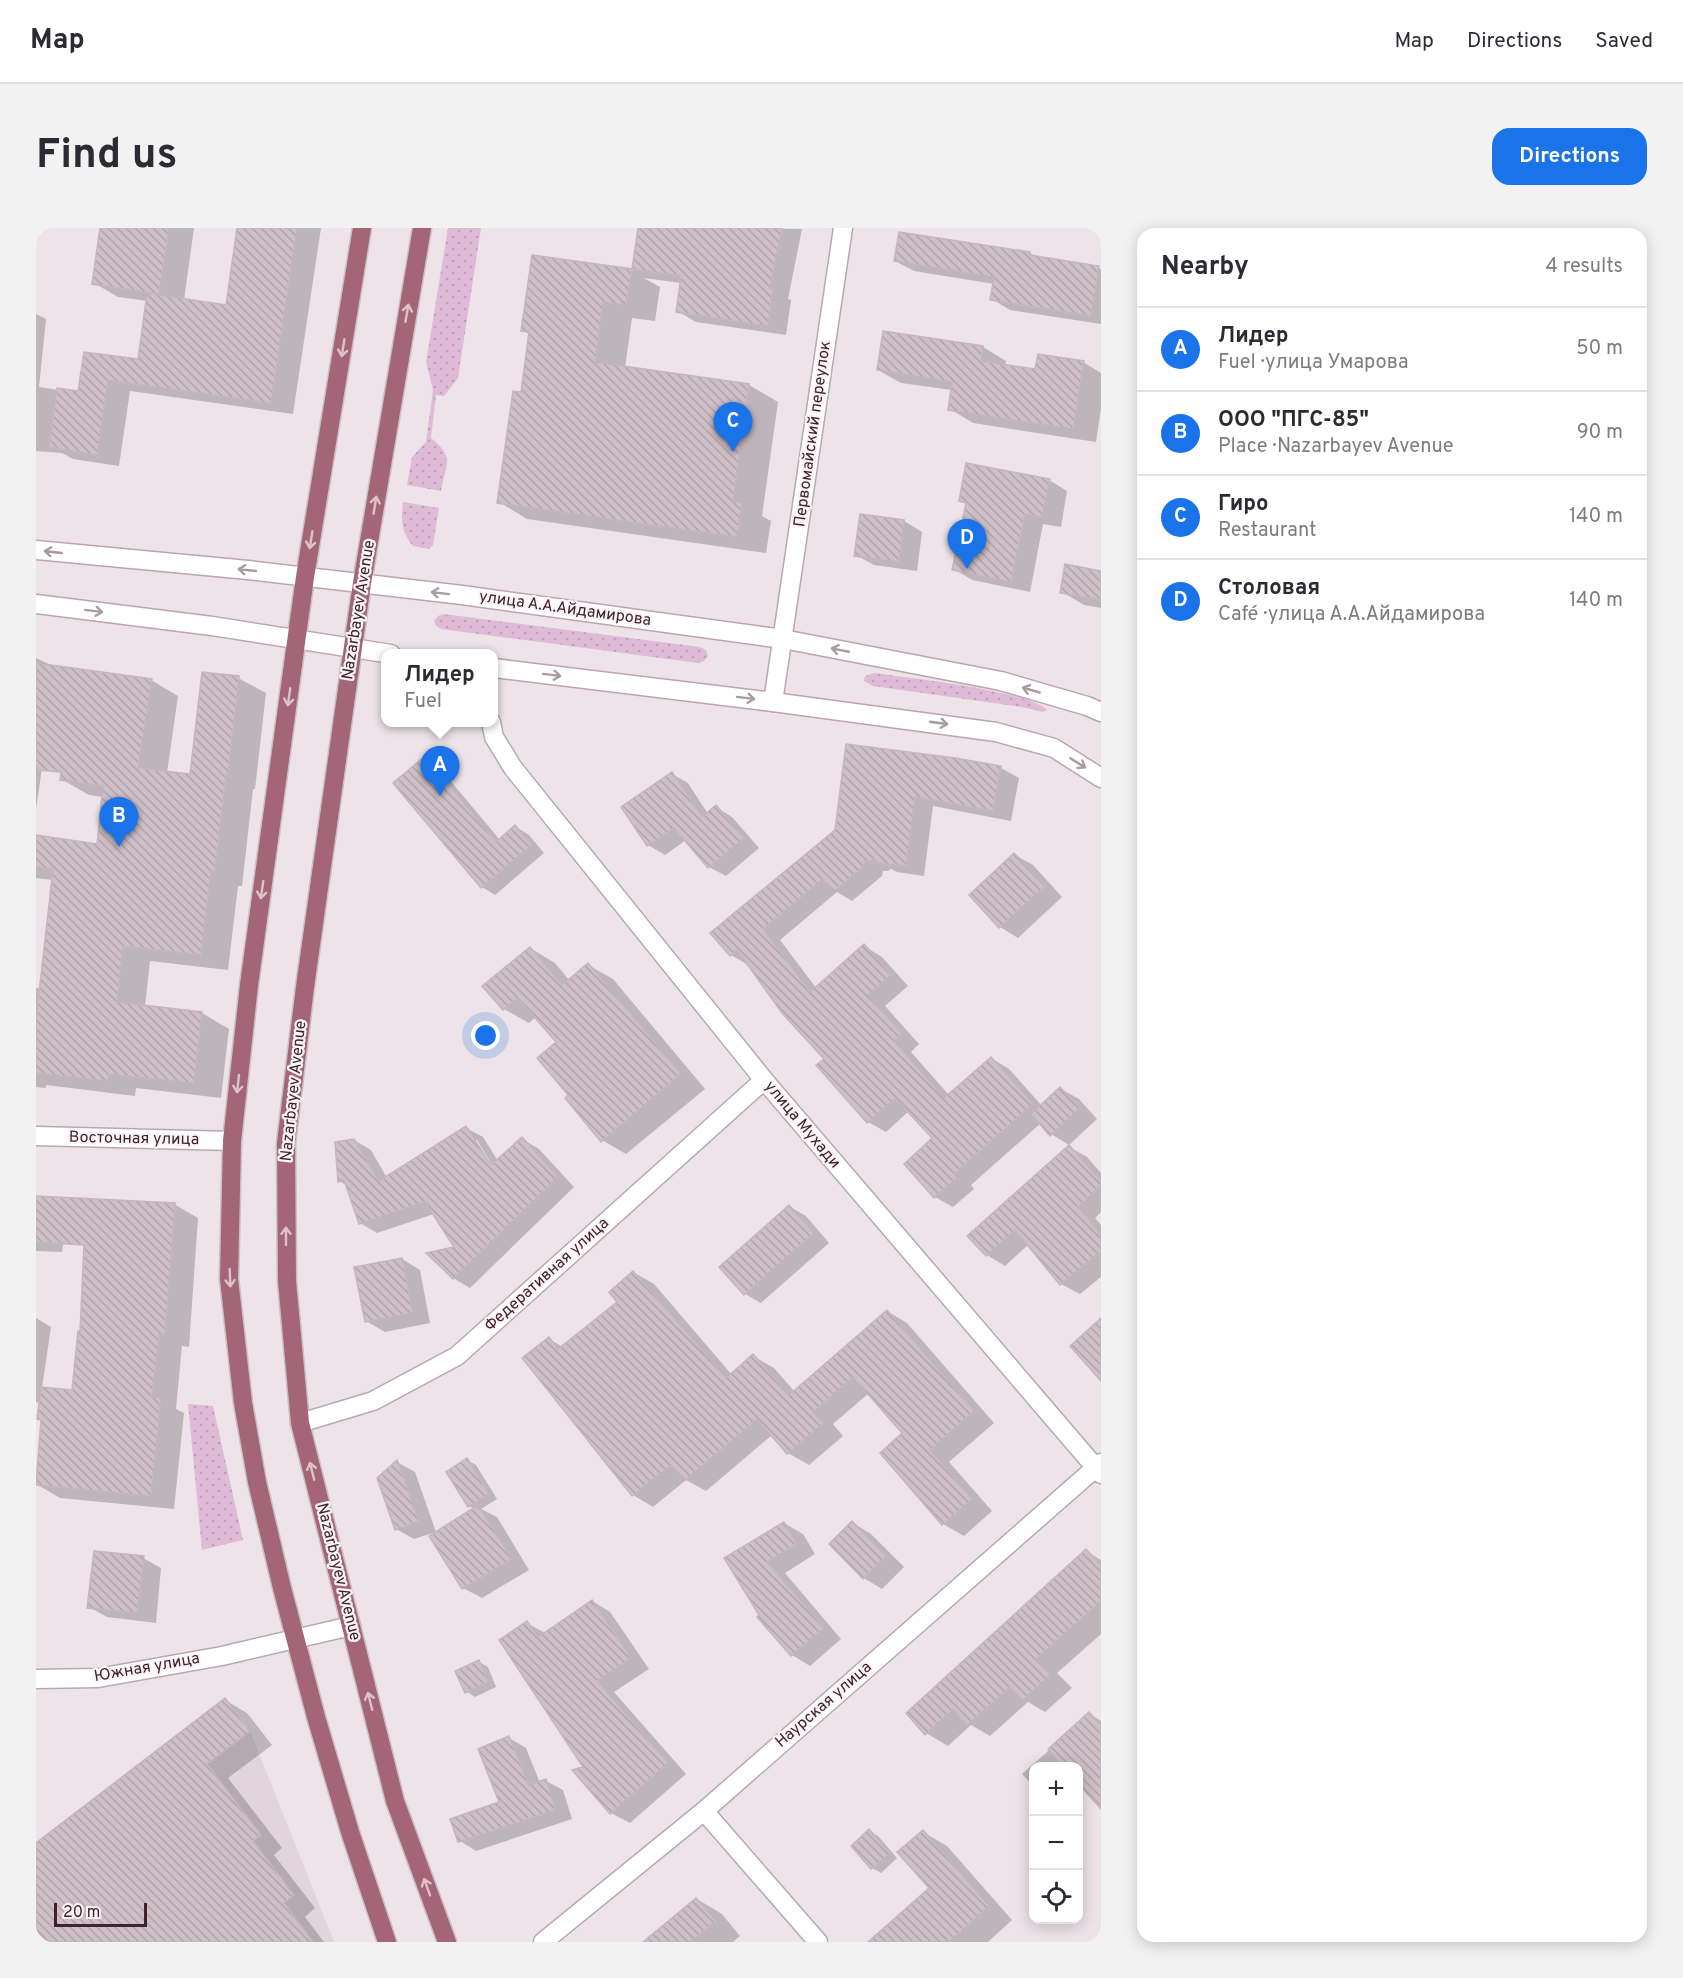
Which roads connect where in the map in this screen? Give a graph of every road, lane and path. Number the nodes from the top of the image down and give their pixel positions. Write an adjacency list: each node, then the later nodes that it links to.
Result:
1 (362, 228): 5 (main road, one-way to 5)
2 (422, 228): 6 (main road, Nazarbayev Avenue, one-way to 2)
3 (843, 228): 9 (street, Первомайский переулок)
4 (36, 550): 5 (street, улица А.А.Айдамирова, one-way to 4)
5 (305, 577): 6 (street, улица А.А.Айдамирова); 8 (main road)
6 (362, 584): 9 (street, улица А.А.Айдамирова, one-way to 6); 10 (main road, Nazarbayev Avenue)
7 (36, 604): 8 (street, one-way to 8)
8 (297, 639): 10 (street); 19 (main road, one-way to 19)
9 (783, 639): 13 (street, Первомайский переулок); 14 (street, улица А.А.Айдамирова, one-way to 9)
10 (352, 647): 11 (street); 20 (main road, Nazarbayev Avenue, one-way to 10)
11 (381, 652)
12 (498, 673): 13 (street, one-way to 13)
13 (773, 702): 16 (street, one-way to 16)
14 (1094, 709)
15 (492, 727): 17 (street, улица Мухади)
16 (1101, 778)
17 (764, 1080): 20 (street, Федеративная улица); 21 (street, улица Мухади)
18 (36, 1136): 19 (street, Восточная улица)
19 (232, 1141): 23 (main road, one-way to 23)
20 (300, 1423): 22 (main road, Nazarbayev Avenue, one-way to 20)
21 (1099, 1468): 25 (street, Наурская улица)
22 (351, 1626): 23 (street, Южная улица); 27 (main road, Nazarbayev Avenue, one-way to 22)
23 (295, 1640): 24 (street, Южная улица); 26 (main road)
24 (36, 1679)
25 (704, 1811): 28 (street, Наурская улица); 29 (street)
26 (387, 1942)
27 (447, 1942)
28 (543, 1942)
29 (818, 1942)

